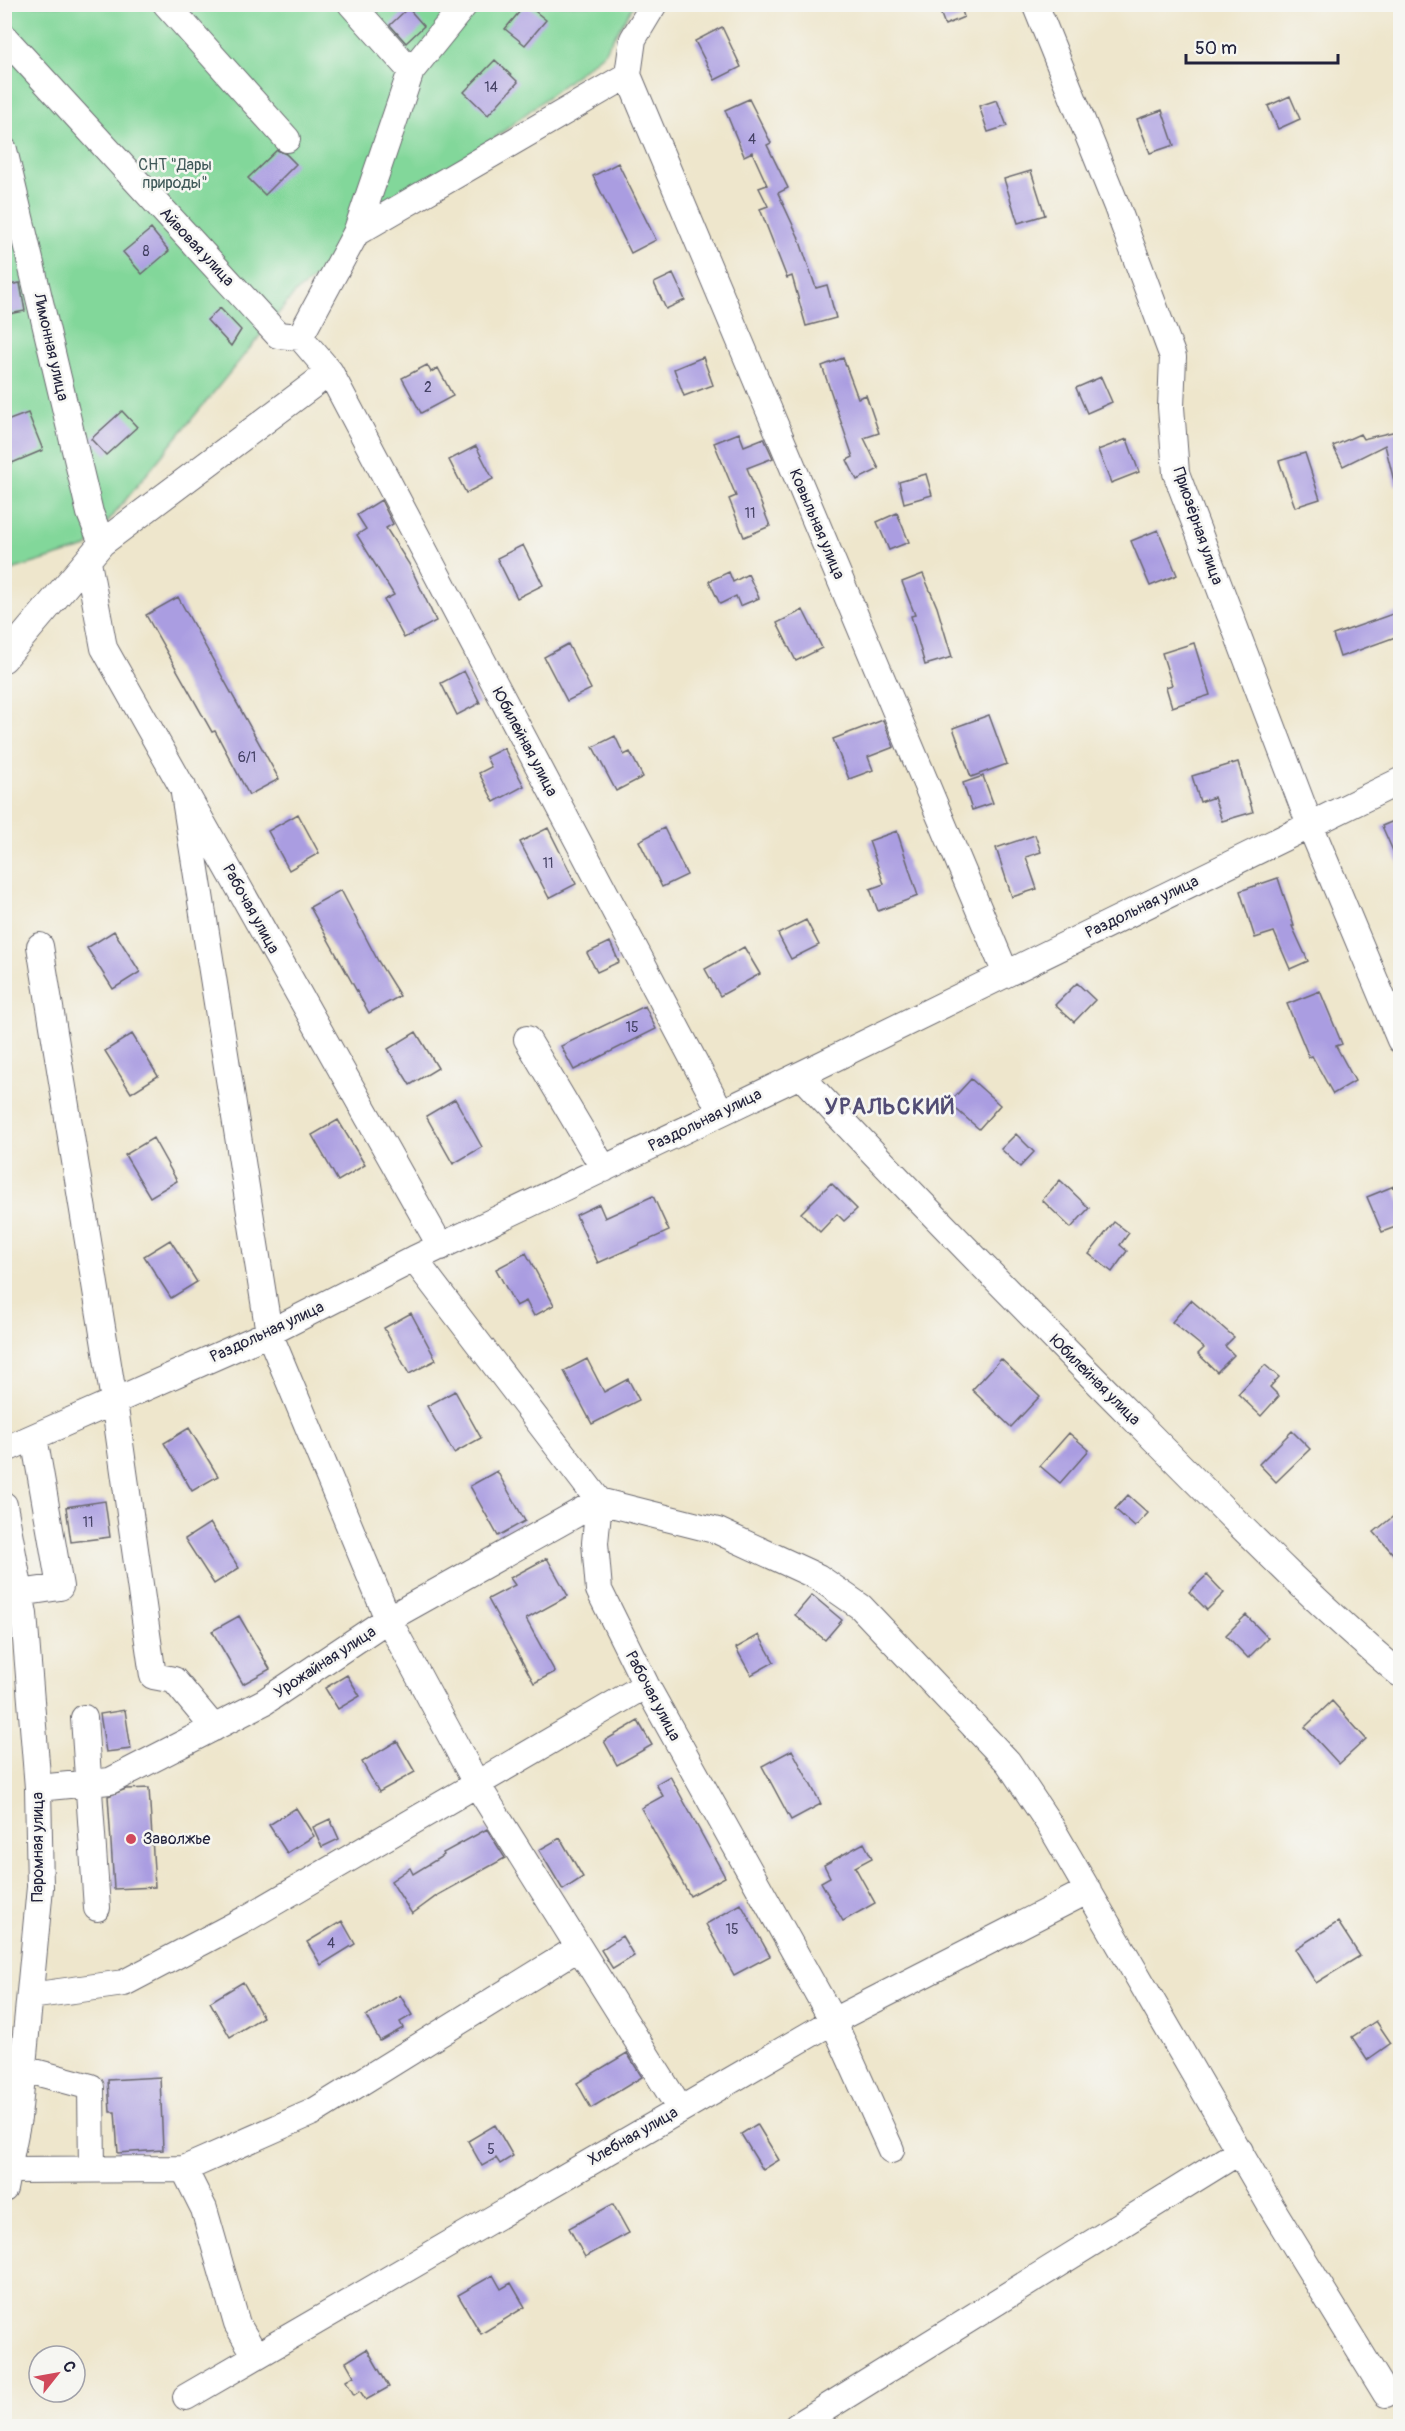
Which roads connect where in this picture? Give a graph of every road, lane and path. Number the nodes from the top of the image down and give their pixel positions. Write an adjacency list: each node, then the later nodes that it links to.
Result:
1 (166, 4): 9 (street)
2 (351, 4): 7 (street)
3 (465, 4): 7 (street)
4 (654, 4): 8 (street)
5 (1035, 4): 18 (street, Приозёрная улица)
6 (4, 37): 12 (street, Айвовая улица)
7 (411, 70): 11 (street)
8 (628, 75): 11 (street); 20 (street, Ковыльная улица)
9 (287, 139)
10 (4, 150): 14 (street, Лимонная улица)
11 (356, 233): 12 (street)
12 (300, 337): 13 (street, Юбилейная улица)
13 (330, 372): 14 (street); 24 (street, Юбилейная улица)
14 (95, 552): 15 (street); 17 (street, Рабочая улица)
15 (4, 659)
16 (1401, 781): 18 (street, Раздольная улица)
17 (183, 787): 26 (street, Рабочая улица); 28 (street)
18 (1310, 825): 20 (street, Раздольная улица); 22 (street, Приозёрная улица)
19 (40, 946): 29 (street)
20 (1006, 974): 23 (street, Раздольная улица)
21 (527, 1039): 25 (street)
22 (1401, 1040)
23 (800, 1075): 24 (street, Раздольная улица); 36 (street, Юбилейная улица)
24 (721, 1112): 25 (street, Раздольная улица)
25 (604, 1169): 26 (street, Раздольная улица)
26 (441, 1246): 27 (street, Раздольная улица)
27 (414, 1259): 28 (street, Раздольная улица); 32 (street)
28 (269, 1333): 29 (street, Раздольная улица); 35 (street)
29 (114, 1401): 30 (street, Раздольная улица); 39 (street)
30 (34, 1437): 31 (street, Раздольная улица); 34 (street)
31 (4, 1450)
32 (599, 1501): 35 (street, Урожайная улица); 37 (street, Рабочая улица); 43 (street)
33 (4, 1505): 34 (street, Паромная улица)
34 (20, 1593): 42 (street, Паромная улица)
35 (388, 1619): 39 (street, Урожайная улица); 41 (street)
36 (1401, 1674)
37 (646, 1684): 41 (street); 47 (street, Рабочая улица)
38 (84, 1718): 40 (street)
39 (214, 1728): 40 (street, Урожайная улица)
40 (88, 1783): 42 (street, Урожайная улица); 44 (street)
41 (476, 1783): 45 (street); 46 (street)
42 (38, 1788): 46 (street, Паромная улица)
43 (1089, 1890): 47 (street, Хлебная улица); 51 (street)
44 (97, 1908)
45 (578, 1948): 49 (street); 53 (street)
46 (30, 1996): 48 (street, Паромная улица)
47 (833, 2021): 49 (street, Хлебная улица); 50 (street, Рабочая улица)
48 (21, 2068): 52 (street); 54 (street, Паромная улица)
49 (680, 2109): 55 (street, Хлебная улица)
50 (891, 2150)
51 (1240, 2151): 56 (street); 58 (street)
52 (92, 2169): 53 (street); 54 (street)
53 (184, 2169): 55 (street)
54 (7, 2180)
55 (256, 2356): 57 (street, Хлебная улица)
56 (1386, 2394)
57 (186, 2397)
58 (797, 2427)

